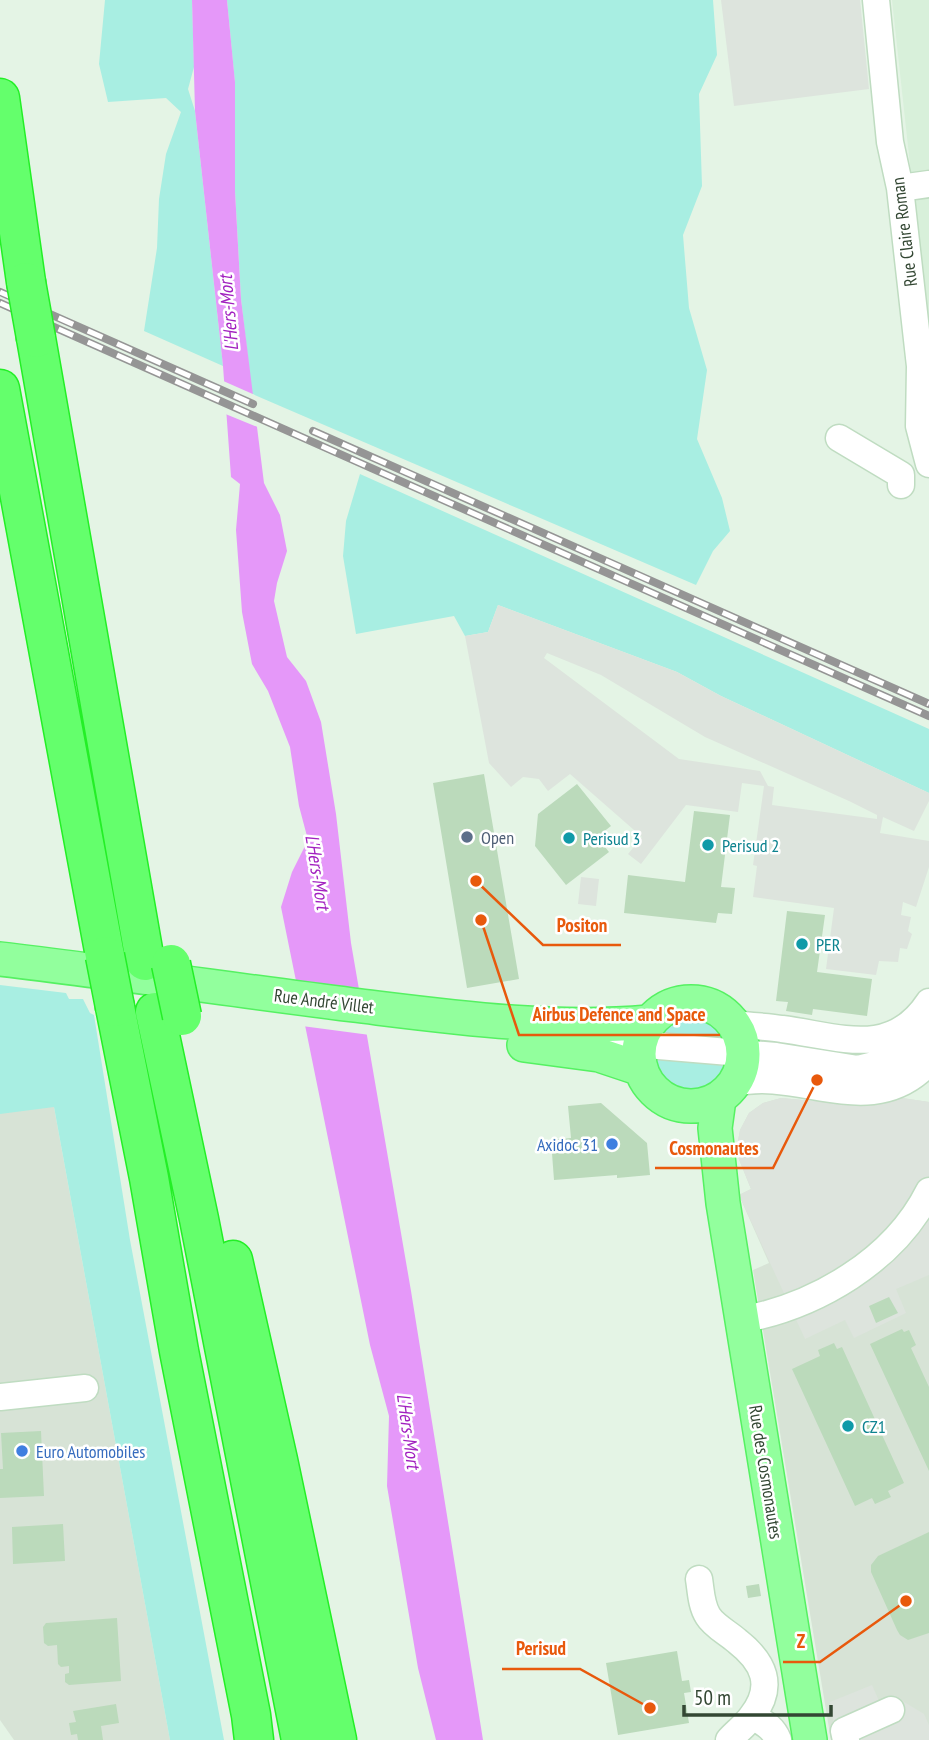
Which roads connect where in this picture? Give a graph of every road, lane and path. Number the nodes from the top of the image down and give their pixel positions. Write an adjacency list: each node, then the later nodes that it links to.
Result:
1 (876, 0): 4 (street, Rue Claire Roman)
2 (0, 98): 15 (highway, bridge)
3 (929, 184): 4 (street)
4 (900, 188): 5 (street, Rue Claire Roman)
5 (925, 366): 8 (street, Rue Claire Roman)
6 (0, 389): 12 (highway)
7 (839, 439): 9 (street)
8 (929, 464)
9 (901, 485)
10 (0, 960): 12 (main road, Rue André Villet)
11 (0, 969): 12 (street)
12 (91, 974): 13 (main road, Rue André Villet); 16 (main road, Rue André Villet); 35 (highway, bridge)
13 (0, 978)
14 (929, 1002): 17 (street)
15 (169, 1014): 37 (highway); 38 (highway)
16 (418, 1023): 19 (main road, Rue André Villet); 19 (main road, Rue André Villet)
17 (734, 1023): 19 (main road); 21 (main road)
18 (929, 1032): 21 (street)
19 (643, 1045): 21 (street); 24 (main road, Rue des Cosmonautes)
20 (929, 1062): 22 (street)
21 (733, 1079): 22 (street); 24 (main road); 26 (main road, Rue des Cosmonautes)
22 (898, 1084): 23 (street)
23 (929, 1088)
24 (676, 1104): 26 (main road, Rue des Cosmonautes)
25 (929, 1191): 27 (street)
26 (723, 1203): 27 (main road, Rue des Cosmonautes)
27 (741, 1320): 31 (main road, Rue des Cosmonautes)
28 (85, 1388): 29 (street)
29 (0, 1397)
30 (699, 1579): 32 (street)
31 (798, 1666): 32 (street); 40 (main road, Rue des Cosmonautes)
32 (764, 1672): 34 (street)
33 (891, 1710): 41 (street)
34 (752, 1716): 36 (street); 39 (street)
35 (254, 1732)
36 (731, 1739)
37 (301, 1740)
38 (337, 1740)
39 (778, 1740)
40 (810, 1740)
41 (846, 1740)

